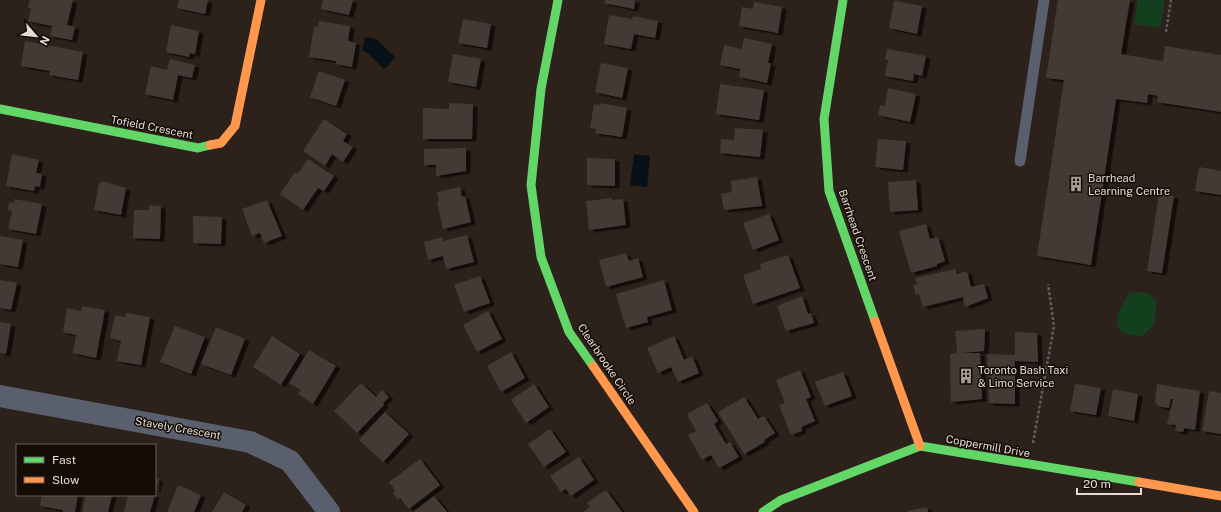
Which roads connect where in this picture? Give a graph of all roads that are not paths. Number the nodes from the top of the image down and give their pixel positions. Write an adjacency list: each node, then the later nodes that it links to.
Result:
1 (261, 0): 5 (street, Tofield Crescent)
2 (558, 0): 11 (street, Clearbrooke Circle)
3 (843, 0): 8 (street, Barrhead Crescent)
4 (1044, 0): 6 (lane)
5 (0, 109)
6 (1020, 161)
7 (0, 396): 10 (street, Stavely Crescent)
8 (920, 446): 9 (street, Coppermill Drive); 12 (street)
9 (1221, 496)
10 (328, 512)
11 (694, 512)
12 (763, 512)

